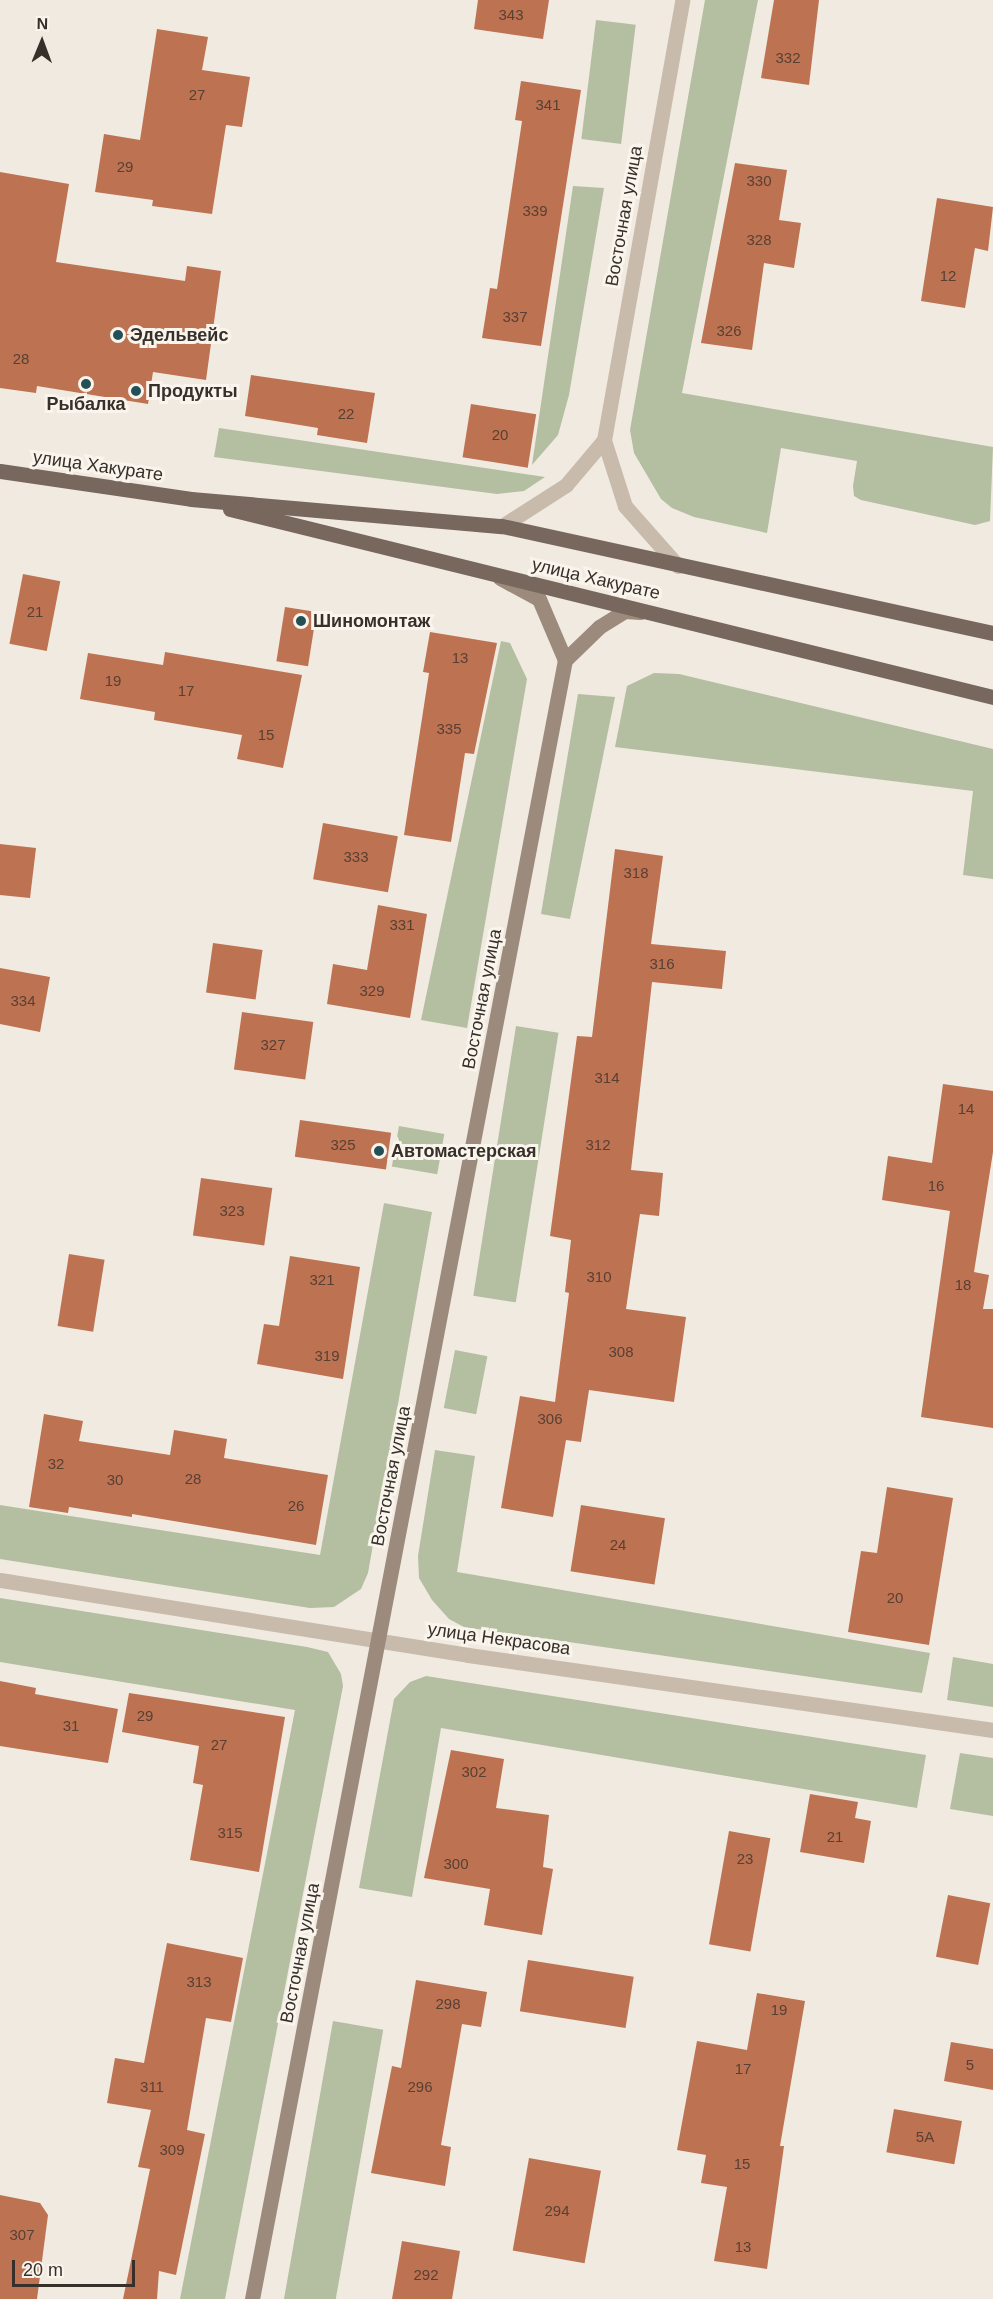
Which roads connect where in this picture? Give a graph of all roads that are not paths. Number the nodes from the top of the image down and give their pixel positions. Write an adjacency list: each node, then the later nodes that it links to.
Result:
1 (682, 0): 2 (street, Восточная улица)
2 (604, 440): 5 (street); 6 (street)
3 (0, 471): 4 (main road, улица Хакурате)
4 (191, 499): 5 (main road, улица Хакурате); 7 (main road, улица Хакурате)
5 (502, 526): 6 (main road, улица Хакурате)
6 (678, 566): 9 (main road, улица Хакурате)
7 (495, 575): 8 (main road, улица Хакурате); 10 (street)
8 (661, 615): 10 (street); 11 (main road, улица Хакурате)
9 (993, 633)
10 (565, 660): 13 (street, Восточная улица)
11 (993, 697)
12 (0, 1580): 13 (street, улица Некрасова)
13 (380, 1641): 14 (street, улица Некрасова); 15 (street, Восточная улица)
14 (993, 1730)
15 (252, 2299)

